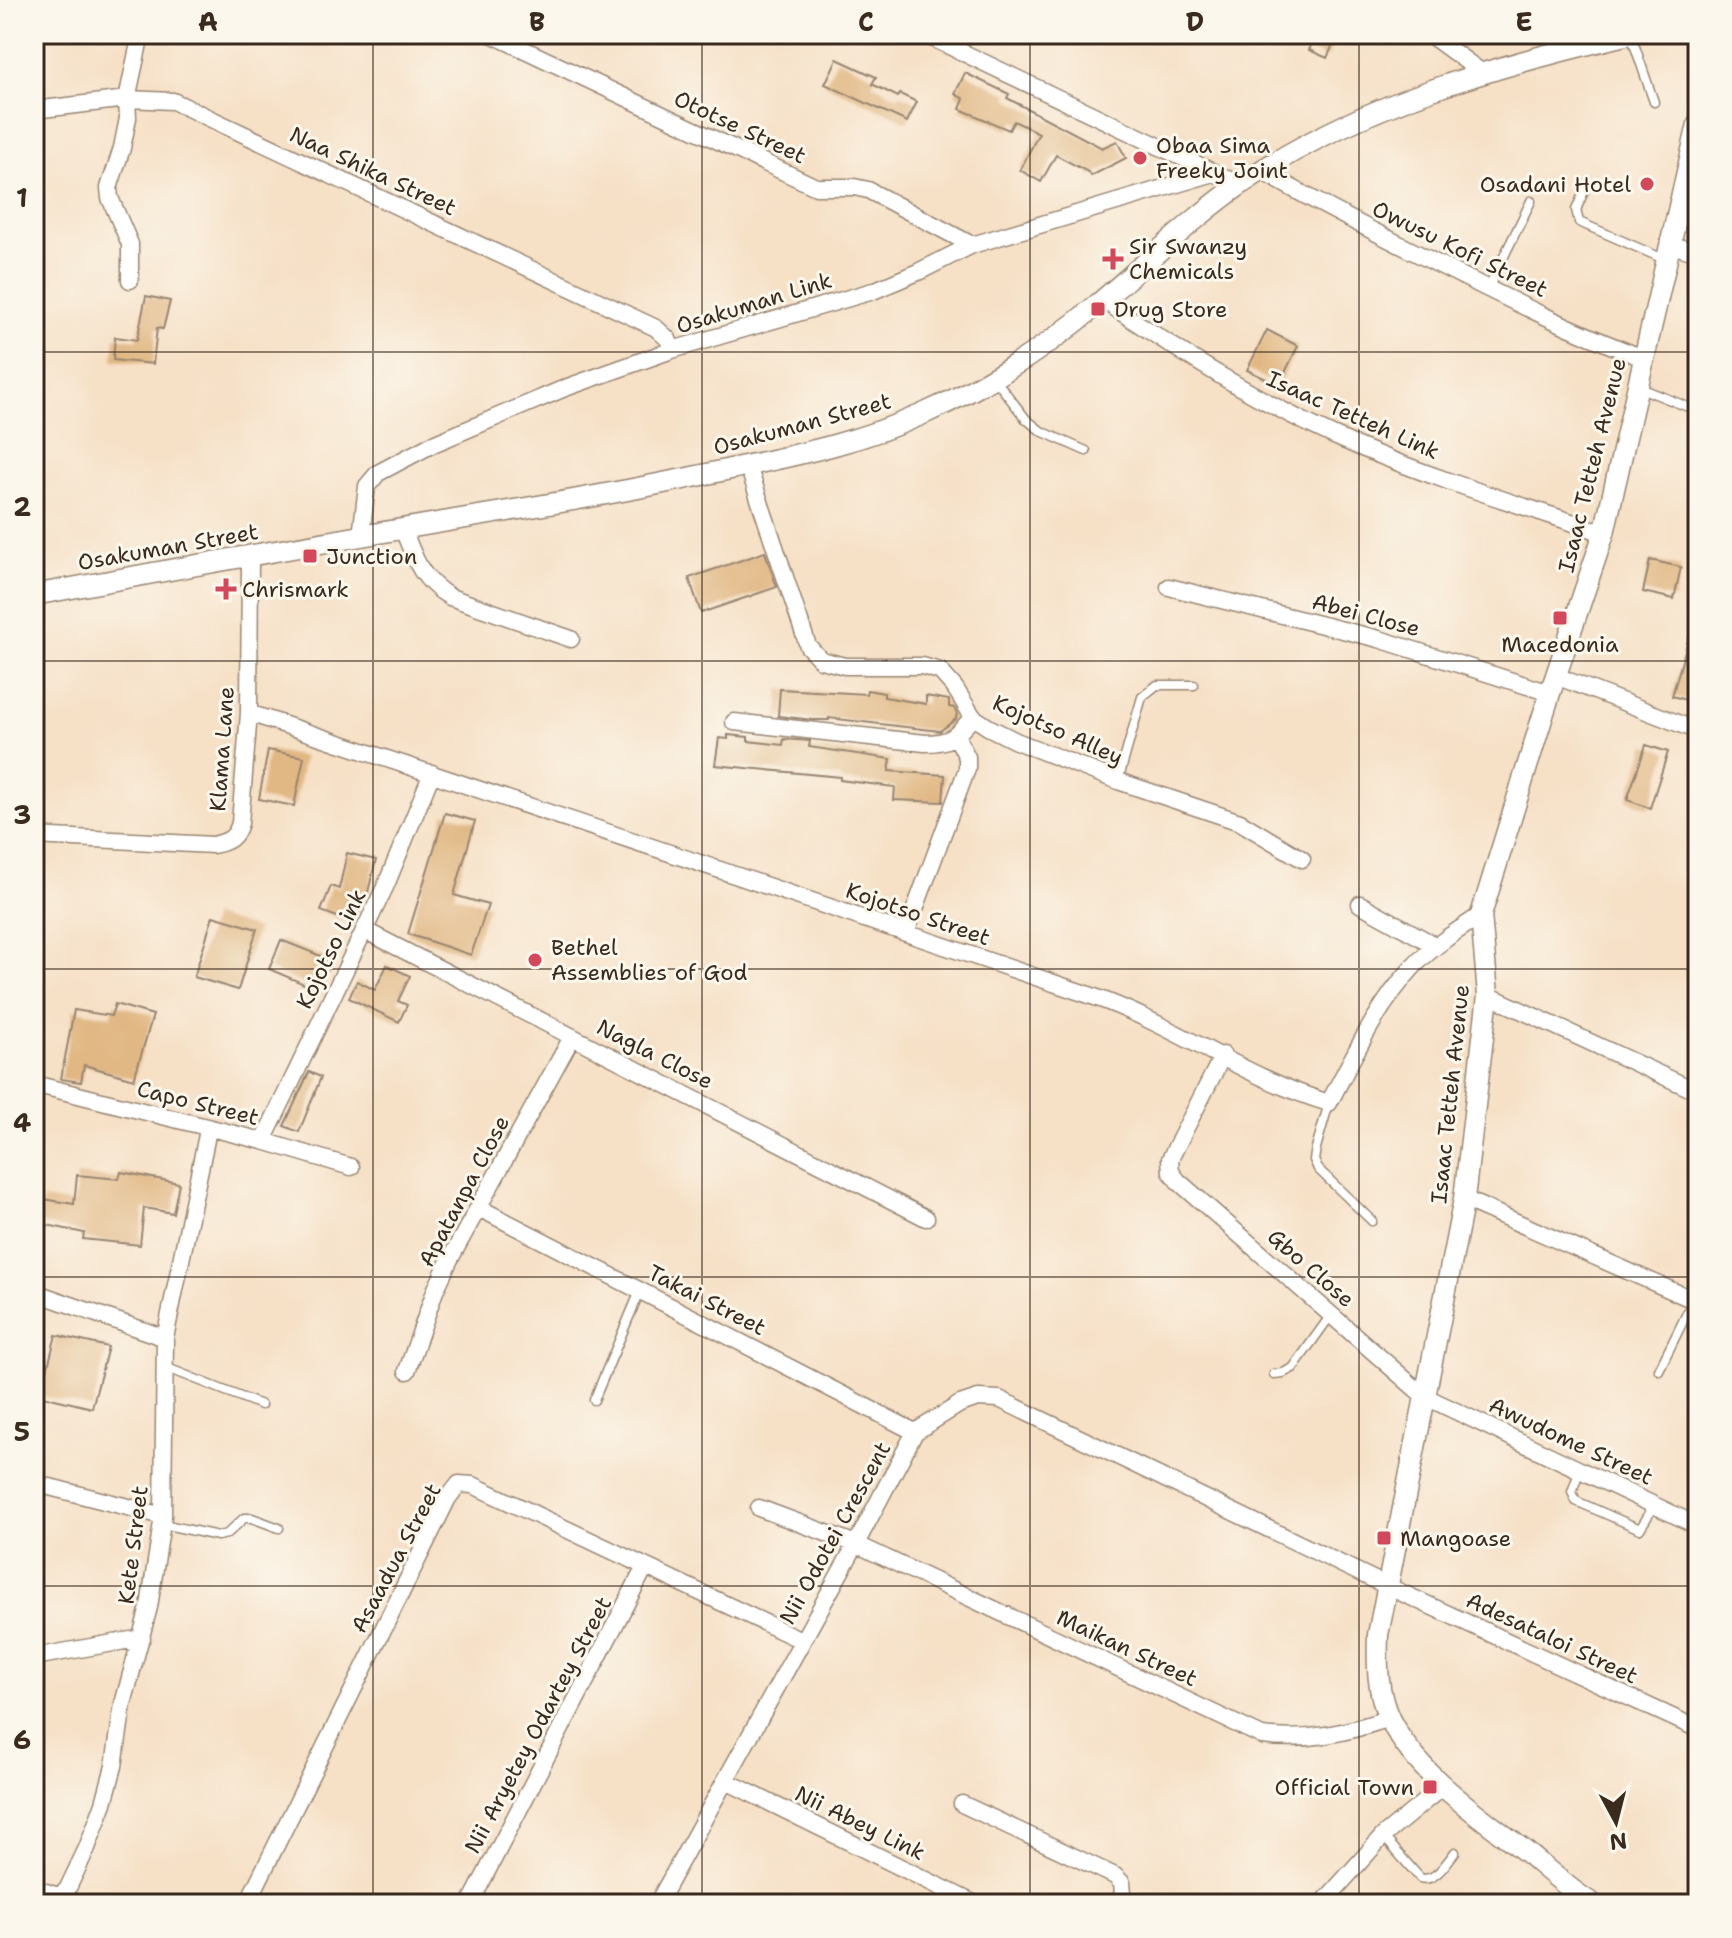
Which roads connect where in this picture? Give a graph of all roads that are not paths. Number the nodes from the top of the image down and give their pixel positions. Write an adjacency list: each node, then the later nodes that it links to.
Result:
1 (141, 34): 7 (street)
2 (491, 34): 16 (street, Ototse Street)
3 (924, 34): 12 (street)
4 (1429, 34): 6 (street)
5 (1630, 34): 6 (street, Osakuman Street); 8 (lane)
6 (1481, 72): 11 (street, Osakuman Street)
7 (127, 99): 9 (street, Naa Shika Street); 19 (street); 22 (street, Naa Shika Street)
8 (1654, 102)
9 (34, 110)
10 (1697, 137): 17 (street, Isaac Tetteh Avenue)
11 (1262, 171): 13 (street, Osakuman Street); 20 (street, Owusu Kofi Street)
12 (1214, 173): 13 (street); 16 (street, Osakuman Link)
13 (1240, 185): 21 (street, Osakuman Street)
14 (1585, 189): 17 (lane)
15 (1531, 201): 20 (lane)
16 (972, 245): 22 (street, Osakuman Link)
17 (1669, 252): 18 (street); 23 (street, Isaac Tetteh Avenue)
18 (1698, 253)
19 (130, 280)
20 (1488, 289): 23 (street, Owusu Kofi Street)
21 (1103, 300): 24 (street, Osakuman Street); 30 (street, Isaac Tetteh Link)
22 (672, 350): 31 (street, Osakuman Link)
23 (1643, 358): 25 (street, Isaac Tetteh Avenue)
24 (994, 377): 27 (lane); 28 (street, Osakuman Street)
25 (1637, 387): 26 (lane); 30 (street, Isaac Tetteh Avenue)
26 (1698, 411)
27 (1086, 451)
28 (748, 466): 29 (street, Osakuman Street); 39 (street, Kojotso Alley)
29 (403, 529): 31 (street, Osakuman Street); 35 (street)
30 (1604, 533): 37 (street, Isaac Tetteh Avenue)
31 (361, 536): 32 (street, Osakuman Street)
32 (250, 557): 34 (street, Osakuman Street); 38 (street, Klama Lane)
33 (1169, 587): 37 (street, Abei Close)
34 (34, 595)
35 (571, 639)
36 (1194, 685): 44 (lane)
37 (1553, 685): 41 (street, Abei Close); 48 (street, Isaac Tetteh Avenue)
38 (249, 713): 43 (street, Kojotso Street); 45 (street, Klama Lane)
39 (973, 717): 42 (street); 44 (street, Kojotso Alley)
40 (734, 722): 42 (street)
41 (1698, 731)
42 (956, 736): 50 (street)
43 (432, 773): 49 (street, Kojotso Link); 50 (street, Kojotso Street)
44 (1118, 781): 46 (street, Kojotso Alley)
45 (34, 836)
46 (1302, 859)
47 (1360, 904): 51 (street)
48 (1481, 915): 51 (street); 52 (street, Isaac Tetteh Avenue)
49 (364, 930): 53 (street, Nagla Close); 59 (street, Kojotso Link)
50 (906, 933): 54 (street, Kojotso Street)
51 (1436, 946): 57 (street)
52 (1488, 995): 56 (street); 61 (street, Isaac Tetteh Avenue)
53 (572, 1037): 62 (street, Apatanpa Close); 63 (street, Nagla Close)
54 (1223, 1055): 57 (street, Kojotso Street); 68 (street, Gbo Close)
55 (34, 1084): 58 (street, Capo Street)
56 (1698, 1092)
57 (1329, 1103): 64 (lane)
58 (208, 1130): 59 (street, Capo Street); 69 (street, Kete Street)
59 (263, 1141): 60 (street, Capo Street)
60 (351, 1167)
61 (1464, 1199): 67 (street); 74 (street, Isaac Tetteh Avenue)
62 (479, 1208): 65 (street, Takai Street); 72 (street, Apatanpa Close)
63 (926, 1218)
64 (1372, 1221)
65 (640, 1291): 75 (lane); 77 (street, Takai Street)
66 (34, 1292): 69 (street)
67 (1696, 1301): 71 (lane)
68 (1331, 1315): 73 (lane); 74 (street, Gbo Close)
69 (165, 1338): 70 (street, Kete Street)
70 (164, 1367): 76 (lane); 82 (street, Kete Street)
71 (1659, 1370)
72 (407, 1371)
73 (1274, 1374)
74 (1424, 1396): 78 (street, Awudome Street); 87 (street, Isaac Tetteh Avenue)
75 (594, 1400)
76 (261, 1405)
77 (915, 1432): 85 (street, Nii Odotei Crescent); 87 (street, Nii Odotei Crescent)
78 (1580, 1469): 80 (street, Awudome Street); 80 (lane)
79 (34, 1483): 82 (street)
80 (1655, 1505): 83 (street, Awudome Street)
81 (759, 1508): 85 (street, Maikan Street)
82 (162, 1520): 84 (lane); 88 (street, Kete Street)
83 (1698, 1526)
84 (279, 1528)
85 (856, 1544): 89 (street, Nii Odotei Crescent); 91 (street, Maikan Street)
86 (645, 1567): 89 (street, Asaadua Street); 100 (street, Asaadua Street); 101 (street, Nii Aryetey Odartey Street)
87 (1387, 1586): 91 (street, Isaac Tetteh Avenue); 92 (street, Adesataloi Street)
88 (142, 1638): 90 (street); 99 (street, Kete Street)
89 (801, 1640): 93 (street, Nii Odotei Crescent)
90 (34, 1657)
91 (1389, 1718): 94 (street, Isaac Tetteh Avenue)
92 (1698, 1729)
93 (726, 1781): 102 (street, Nii Odotei Crescent); 103 (street, Nii Abey Link)
94 (1442, 1787): 96 (street); 106 (street, Isaac Tetteh Avenue)
95 (962, 1804): 104 (street)
96 (1383, 1836): 97 (lane); 105 (street)
97 (1455, 1852)
98 (34, 1888): 99 (street)
99 (56, 1900)
100 (247, 1904)
101 (470, 1904)
102 (657, 1904)
103 (975, 1904)
104 (1117, 1904)
105 (1322, 1904)
106 (1592, 1904)

